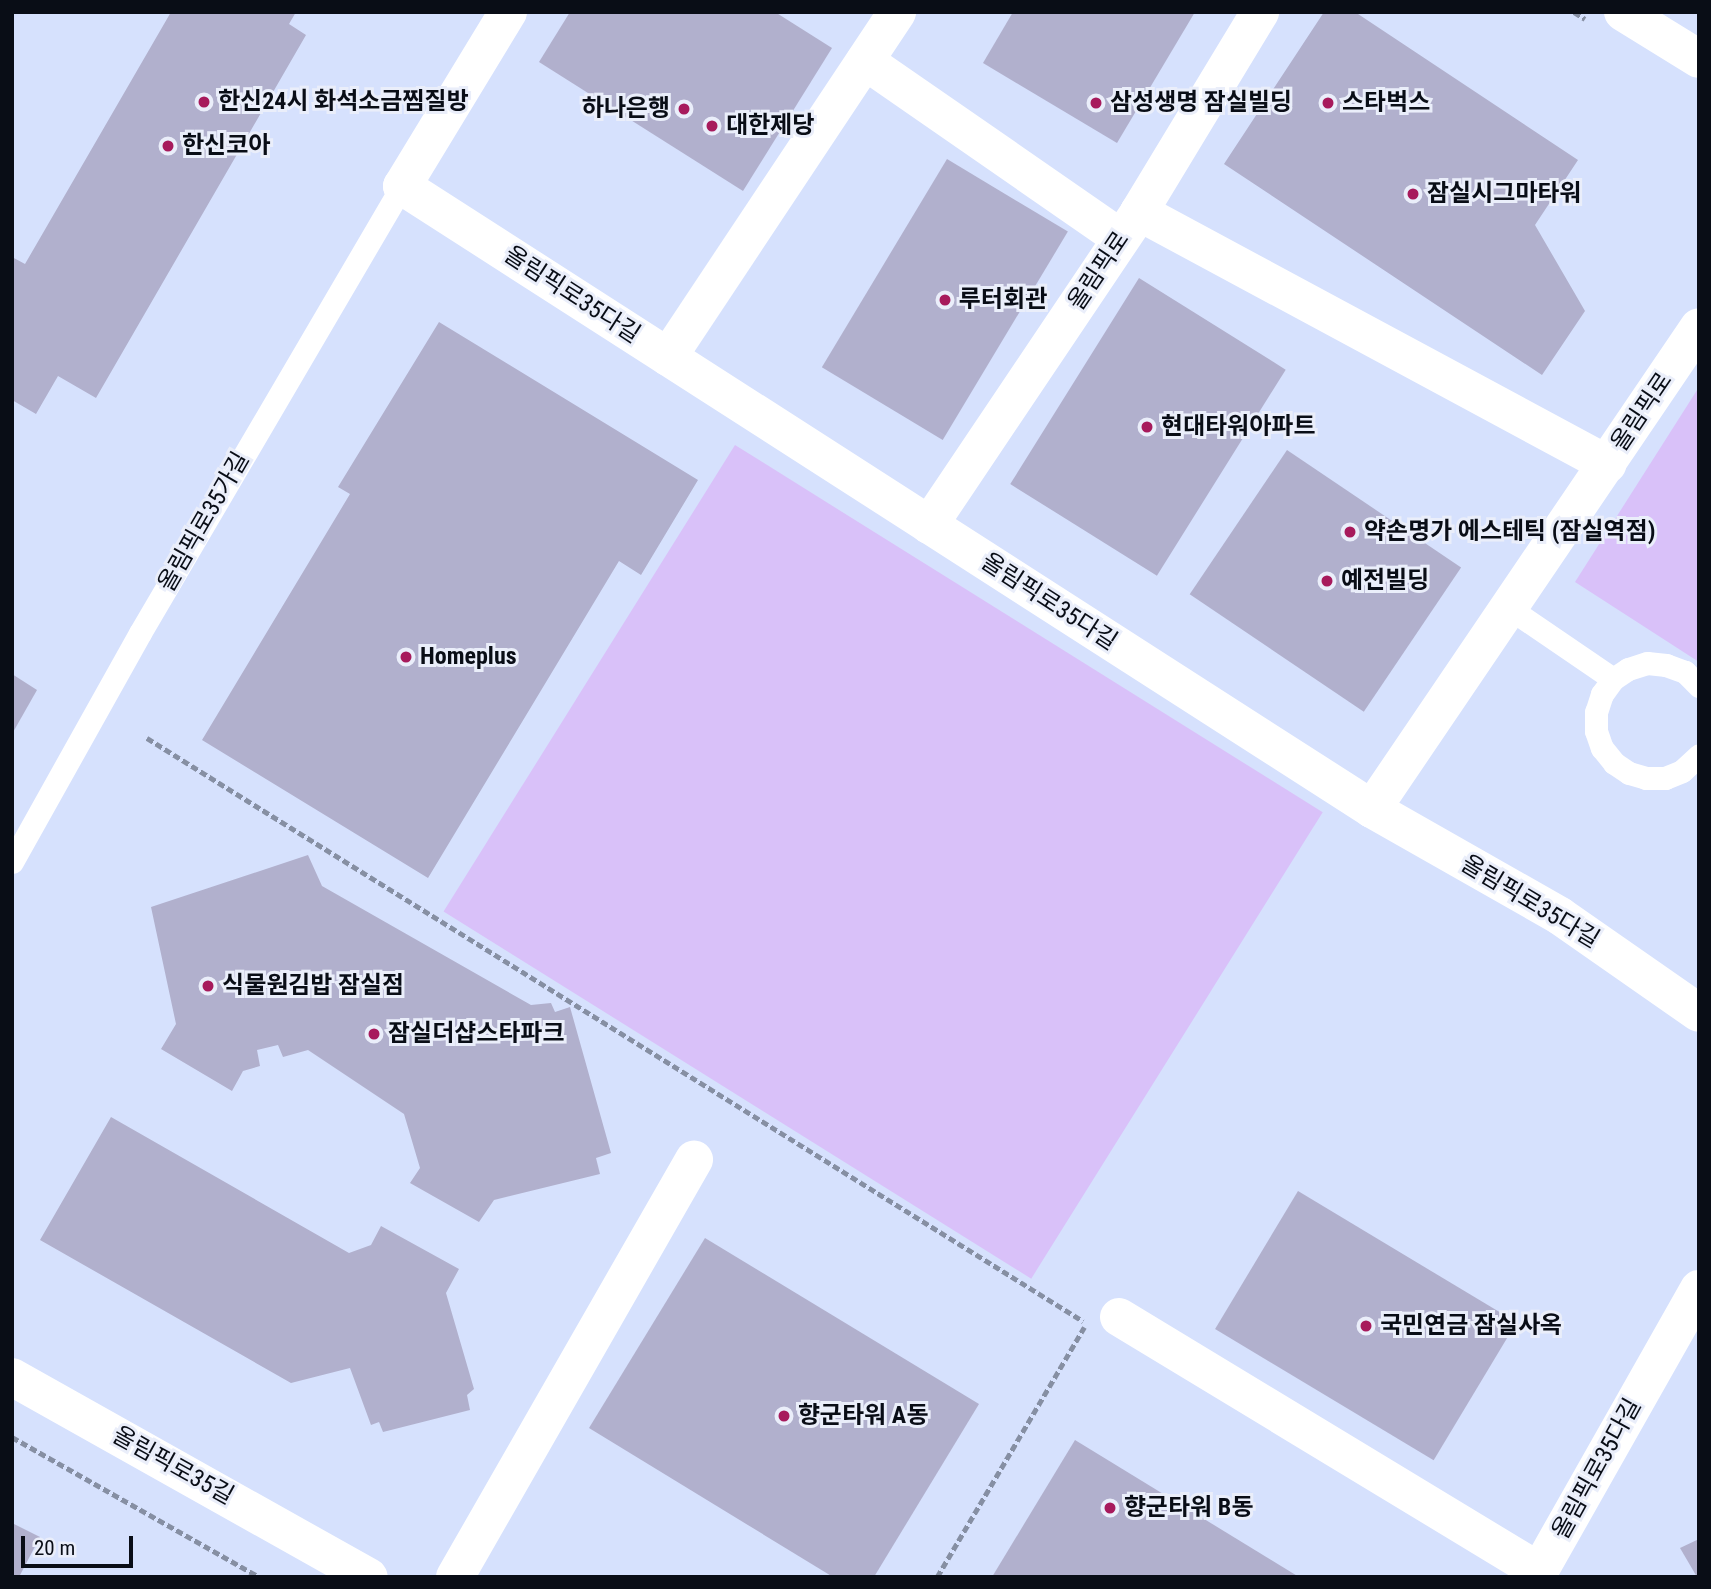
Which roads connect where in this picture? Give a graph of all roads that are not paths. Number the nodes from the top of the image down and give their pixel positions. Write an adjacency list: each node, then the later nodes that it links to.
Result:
1 (508, 12): 7 (street)
2 (897, 12): 6 (street)
3 (1260, 12): 8 (street, 올림픽로)
4 (1623, 12): 5 (street)
5 (1699, 59)
6 (865, 61): 8 (street); 10 (street)
7 (402, 186): 10 (street, 올림픽로35다길); 18 (lane, 올림픽로35가길)
8 (1130, 225): 11 (street); 12 (street, 올림픽로)
9 (1699, 327): 11 (street, 올림픽로)
10 (668, 357): 12 (street, 올림픽로35다길)
11 (1607, 464): 13 (street, 올림픽로)
12 (929, 525): 17 (street, 올림픽로35다길)
13 (1509, 608): 14 (lane); 17 (street, 올림픽로)
14 (1613, 679): 15 (lane); 16 (lane)
15 (1699, 686)
16 (1698, 758)
17 (1372, 809): 19 (street, 올림픽로35다길)
18 (12, 862)
19 (1699, 1013)
20 (694, 1160): 26 (street)
21 (1699, 1289): 24 (street, 올림픽로35다길)
22 (1119, 1317): 24 (street)
23 (12, 1377): 25 (street, 올림픽로35길)
24 (1538, 1574)
25 (369, 1577)
26 (454, 1577)

